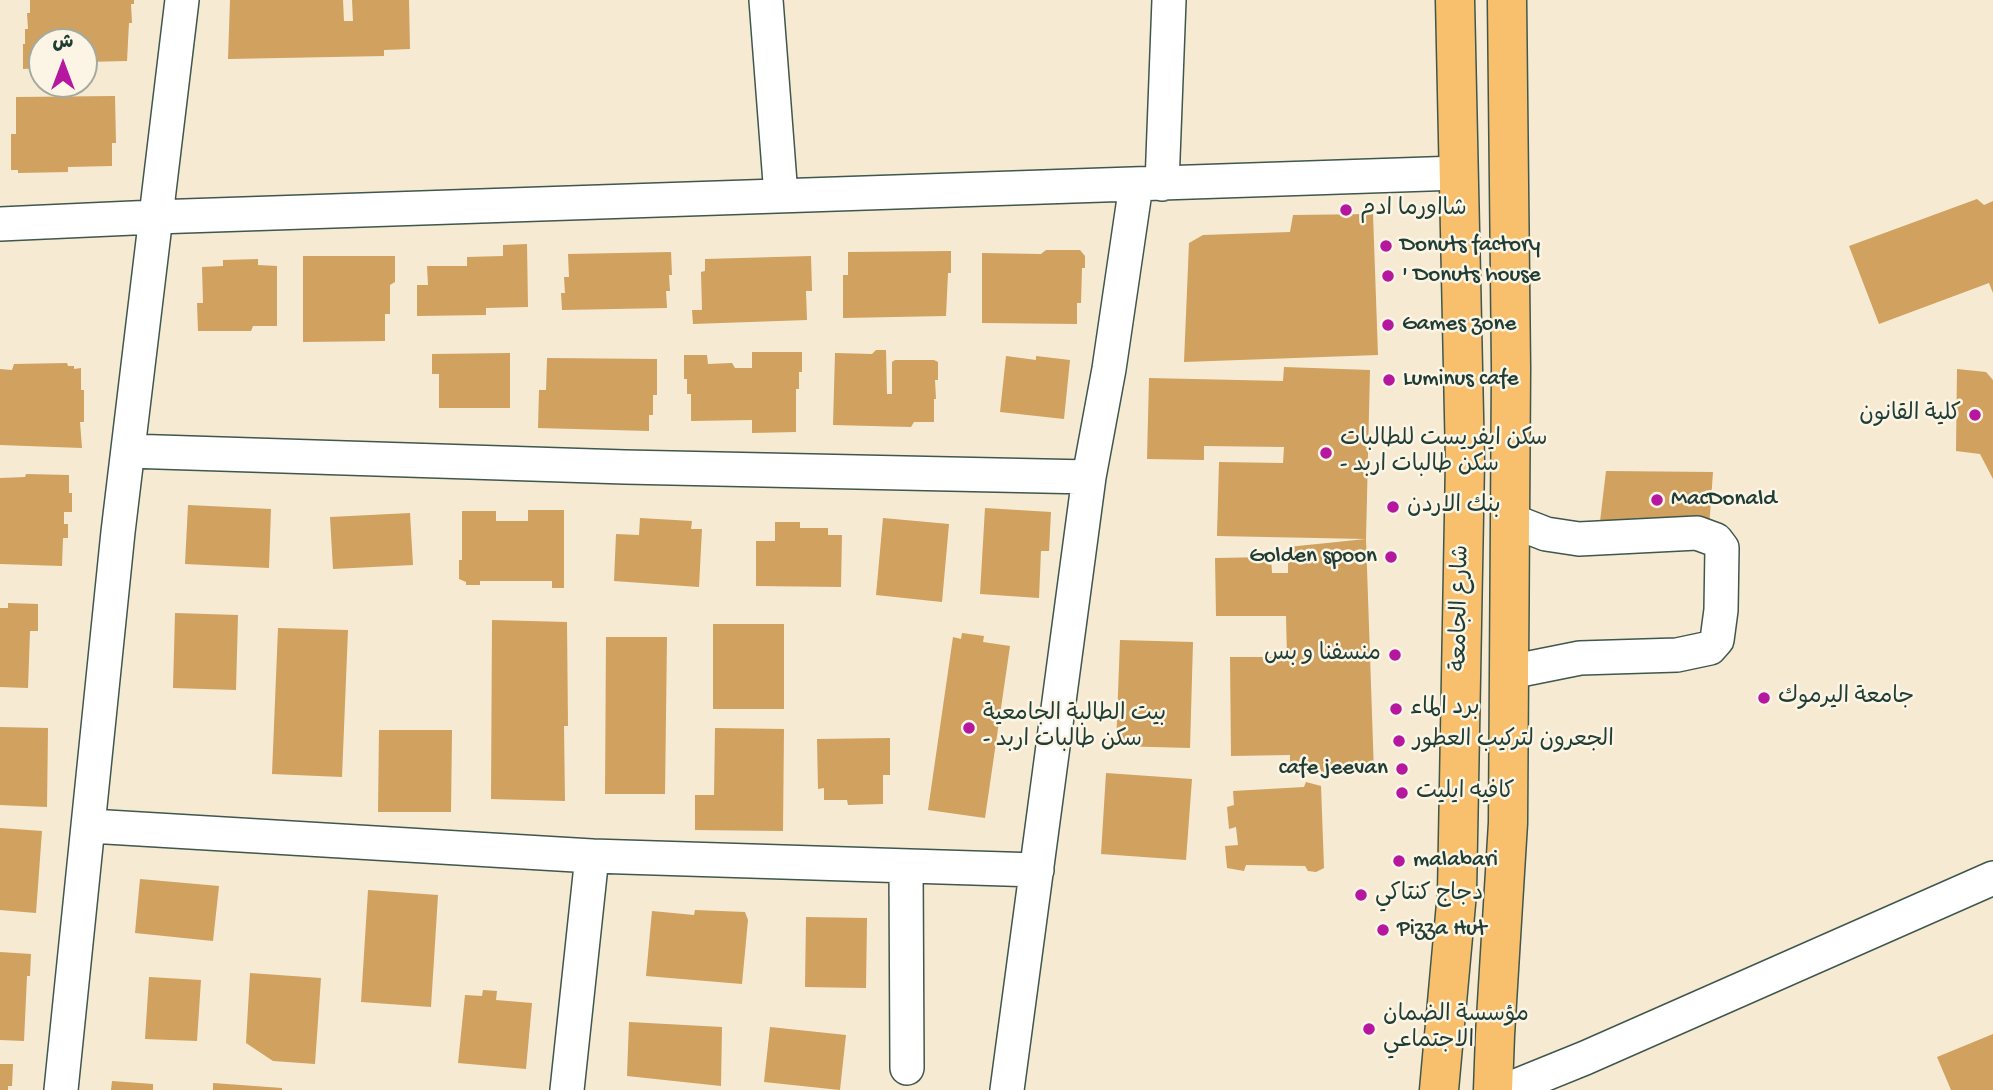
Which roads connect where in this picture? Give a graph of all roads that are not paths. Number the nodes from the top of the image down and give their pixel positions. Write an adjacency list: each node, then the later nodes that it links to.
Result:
1 (182, 0): 9 (street)
2 (766, 0): 8 (street)
3 (1169, 0): 7 (street)
4 (1455, 0): 6 (main road, شارع الجامعة)
5 (1514, 3): 13 (main road, شارع الجامعة)
6 (1458, 173): 7 (street); 24 (main road, شارع الجامعة)
7 (1149, 184): 8 (street); 12 (street)
8 (781, 196): 9 (street)
9 (155, 217): 10 (street); 11 (street)
10 (0, 224)
11 (128, 451): 12 (street); 15 (street)
12 (1089, 478): 18 (street)
13 (1510, 520): 14 (main road, شارع الجامعة); 14 (street)
14 (1510, 672): 25 (main road, شارع الجامعة)
15 (90, 826): 16 (street); 21 (street)
16 (592, 856): 17 (street); 22 (street)
17 (906, 866): 18 (street); 20 (street)
18 (1037, 870): 23 (street)
19 (1993, 878): 26 (street)
20 (907, 1068)
21 (61, 1090)
22 (567, 1090)
23 (1007, 1090)
24 (1439, 1090)
25 (1493, 1090)
26 (1506, 1090)

